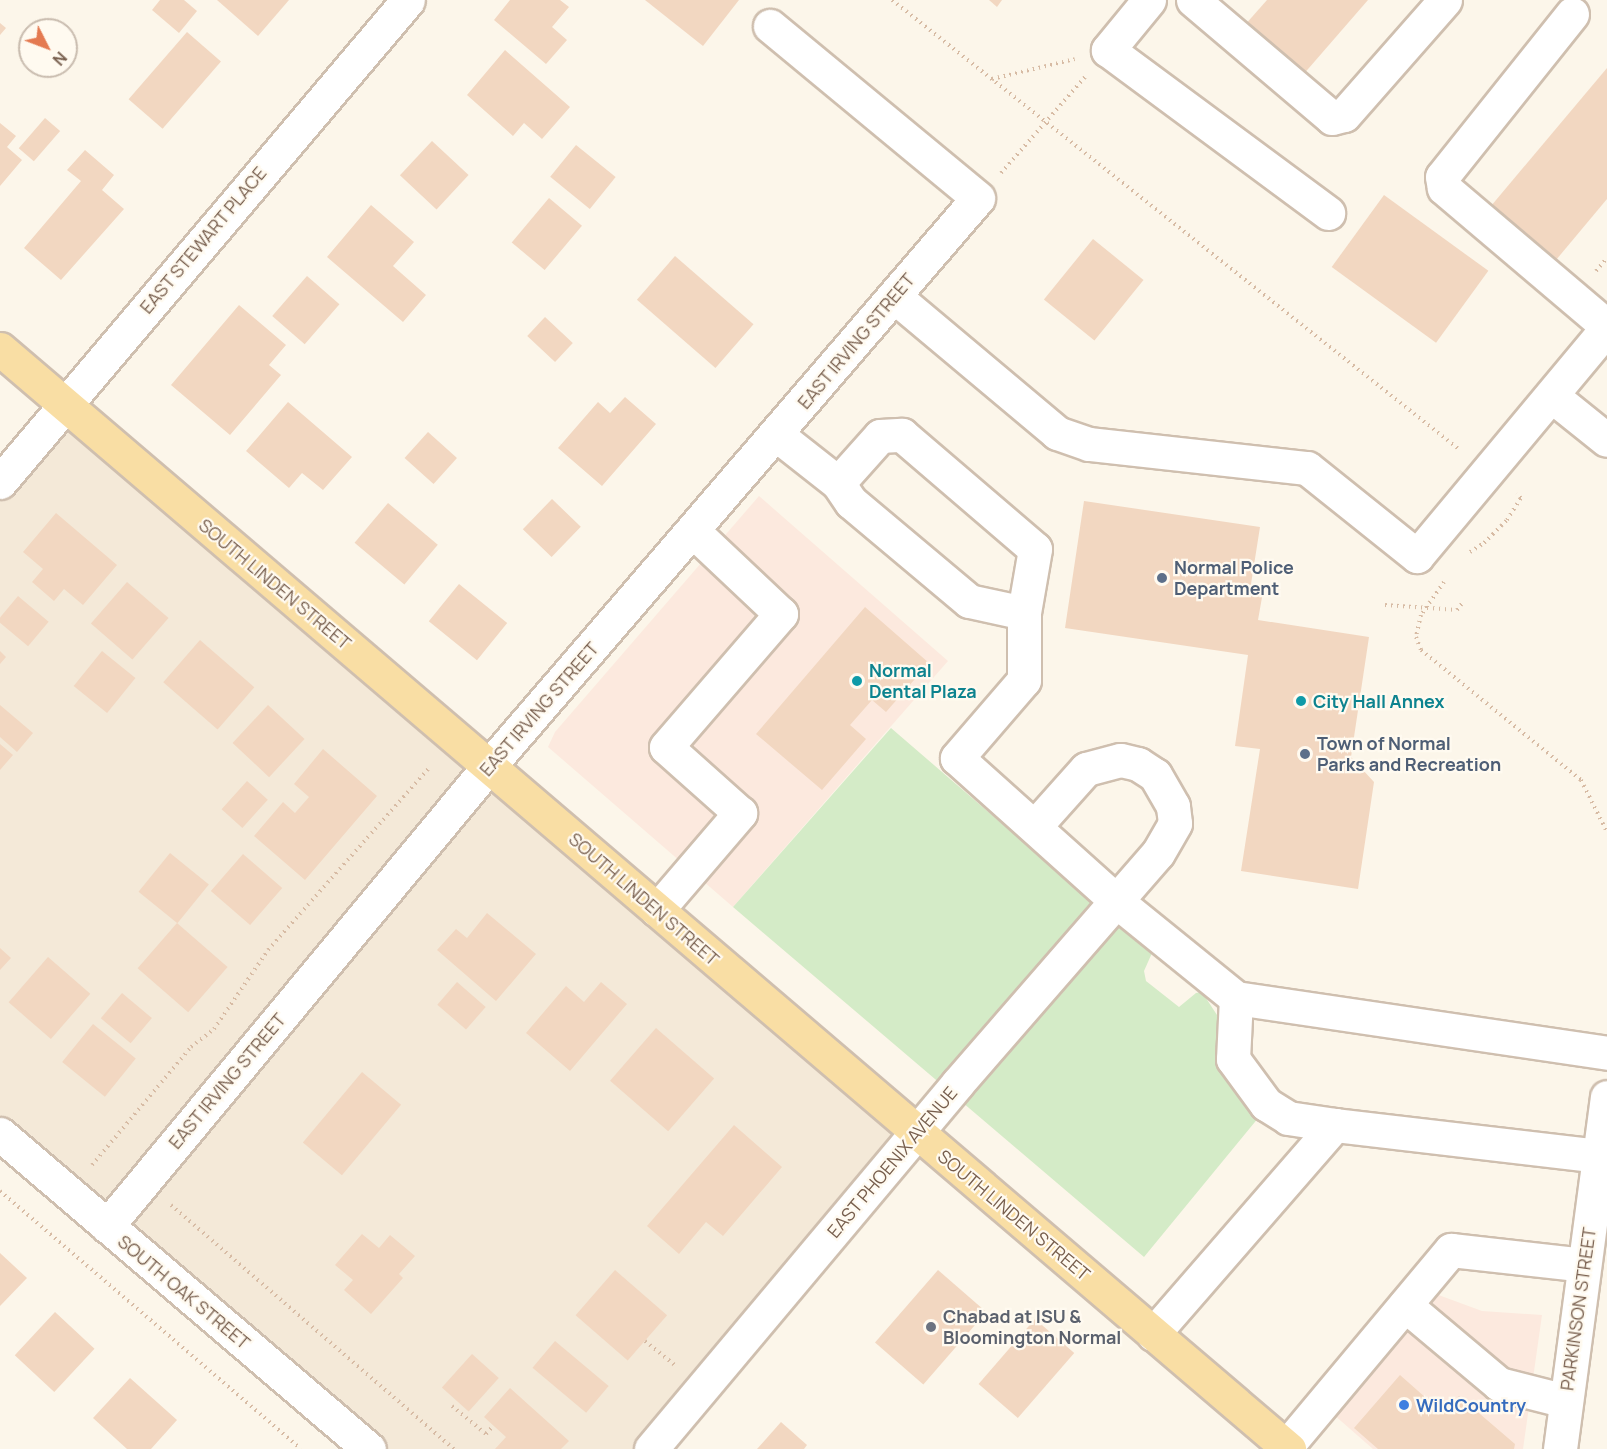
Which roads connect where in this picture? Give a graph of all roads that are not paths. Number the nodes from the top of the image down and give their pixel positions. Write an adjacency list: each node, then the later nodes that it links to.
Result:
1 (408, 0): 12 (street, EAST STEWART PLACE)
2 (1149, 0): 7 (street)
3 (1193, 0): 4 (street)
4 (1445, 0)
5 (1572, 14): 9 (street)
6 (770, 26): 8 (street, EAST IRVING STREET)
7 (1328, 213)
8 (894, 296): 11 (street); 13 (street, EAST IRVING STREET)
9 (1607, 327): 11 (street)
10 (0, 349): 12 (main road, SOUTH LINDEN STREET)
11 (1552, 396): 14 (street)
12 (64, 404): 15 (street, EAST STEWART PLACE); 19 (main road, SOUTH LINDEN STREET)
13 (777, 435): 16 (street); 17 (street, EAST IRVING STREET)
14 (1607, 440)
15 (0, 482)
16 (838, 483): 18 (street); 18 (street)
17 (692, 530): 19 (street, EAST IRVING STREET); 22 (street)
18 (1024, 613): 20 (street)
19 (489, 766): 22 (main road, SOUTH LINDEN STREET); 30 (street, EAST IRVING STREET)
20 (1035, 826): 21 (street); 21 (street)
21 (1124, 889): 23 (street); 27 (street, EAST PHOENIX AVENUE)
22 (657, 910): 27 (main road, SOUTH LINDEN STREET)
23 (1236, 998): 24 (street); 26 (street)
24 (1607, 1053)
25 (1607, 1097): 29 (street, PARKINSON STREET)
26 (1335, 1125): 29 (street); 33 (street)
27 (917, 1132): 33 (main road, SOUTH LINDEN STREET); 37 (street, EAST PHOENIX AVENUE)
28 (0, 1134): 30 (street, SOUTH OAK STREET)
29 (1599, 1156): 31 (street, PARKINSON STREET)
30 (106, 1226): 36 (street, SOUTH OAK STREET)
31 (1584, 1265): 32 (street); 34 (street, PARKINSON STREET)
32 (1405, 1305): 34 (street); 35 (street)
33 (1153, 1334): 35 (main road, SOUTH LINDEN STREET)
34 (1566, 1401): 38 (street, PARKINSON STREET)
35 (1288, 1448)
36 (369, 1449)
37 (651, 1449)
38 (1560, 1449)

